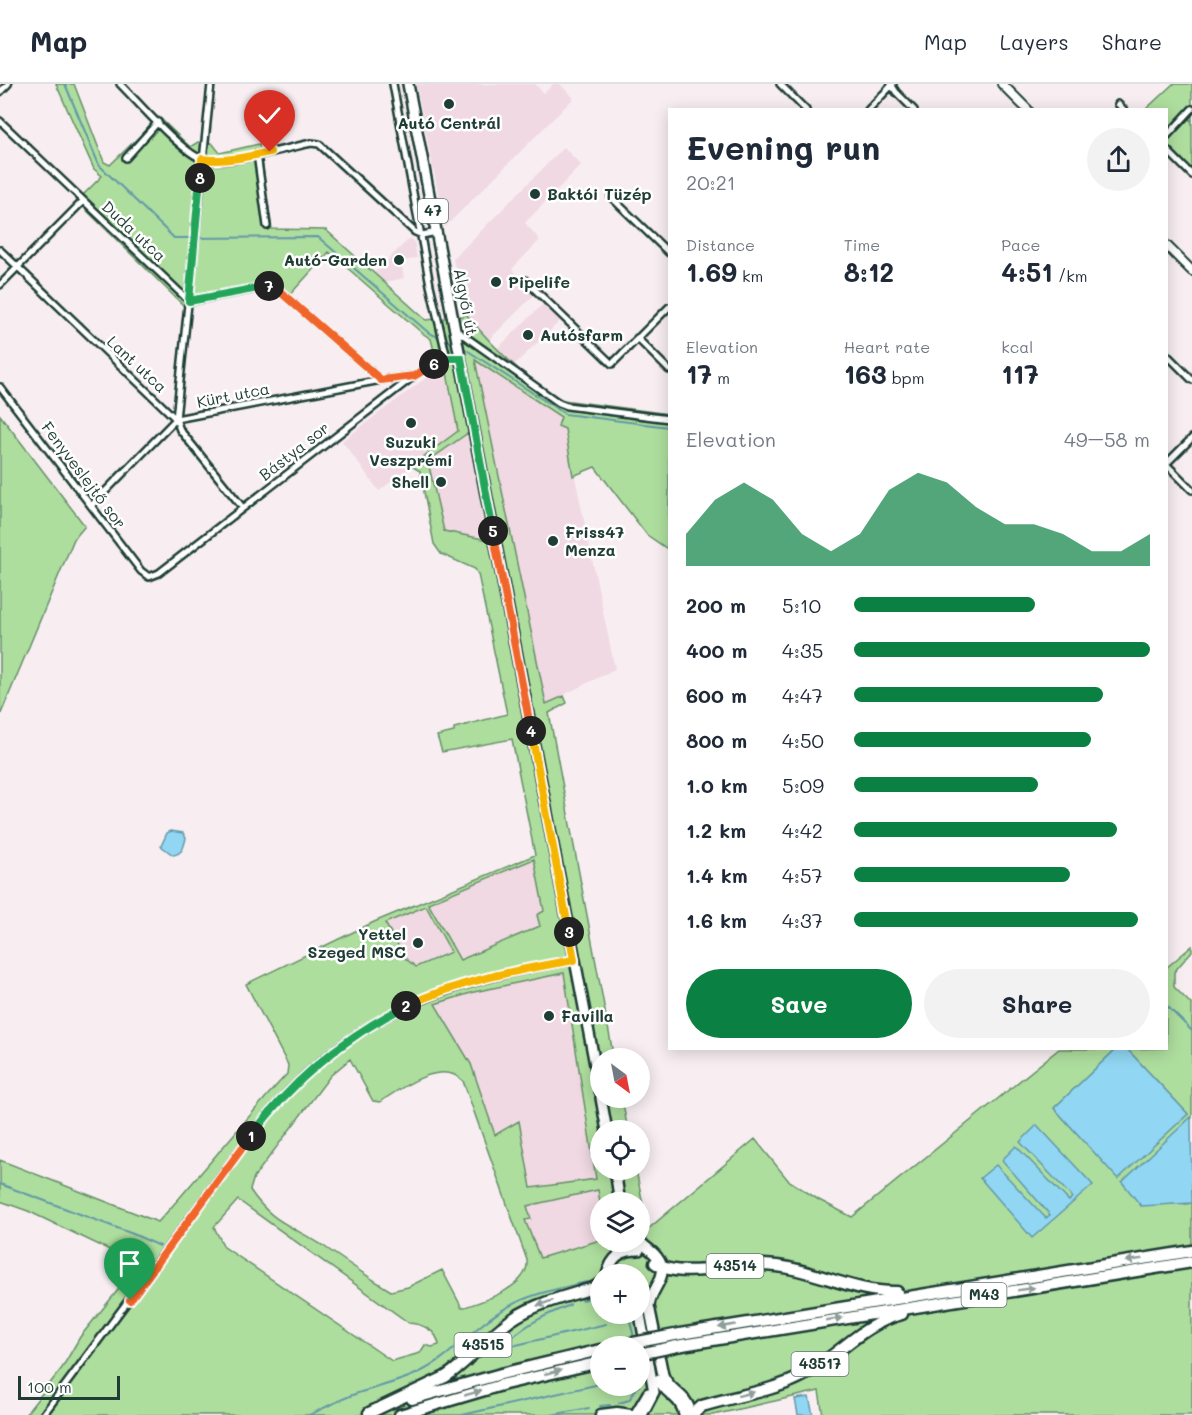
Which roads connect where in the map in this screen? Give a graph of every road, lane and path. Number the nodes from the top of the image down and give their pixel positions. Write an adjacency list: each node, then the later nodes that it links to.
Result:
1 (8, 84): 9 (street)
2 (120, 84): 18 (street)
3 (211, 84): 23 (street)
4 (393, 84): 27 (street, Algyői út)
5 (408, 84): 30 (main road, Algyői út / 47)
6 (780, 84): 11 (street)
7 (892, 84): 12 (street); 13 (street)
8 (1002, 84): 14 (street)
9 (0, 92)
10 (1118, 104): 15 (street)
11 (804, 108)
12 (870, 108)
13 (912, 108)
14 (1026, 108)
15 (1122, 108)
16 (1192, 109): 19 (street)
17 (0, 122): 26 (street, Duda utca)
18 (158, 122): 22 (street); 23 (street)
19 (1168, 135)
20 (1168, 151): 24 (street)
21 (257, 154): 23 (street); 28 (street); 29 (street)
22 (126, 158)
23 (202, 159): 39 (street)
24 (1192, 174)
25 (611, 196): 34 (street)
26 (83, 201): 35 (street); 39 (street, Duda utca)
27 (419, 218): 28 (street); 31 (street, Algyői út)
28 (408, 225): 31 (street)
29 (267, 226)
30 (437, 232): 31 (street); 41 (main road, Algyői út / 47)
31 (422, 235): 45 (street, Algyői út)
32 (1168, 247): 36 (street)
33 (0, 250): 35 (street, Lant utca)
34 (668, 252)
35 (18, 267): 38 (street); 52 (street, Lant utca)
36 (1192, 271)
37 (525, 280): 42 (street)
38 (0, 285)
39 (189, 301): 48 (street); 52 (street)
40 (668, 308): 42 (street)
41 (456, 334): 43 (main road, Algyői út / 47); 53 (street)
42 (637, 338): 46 (street)
43 (461, 356): 45 (street, Bástya sor); 61 (main road, Algyői út / 47)
44 (1168, 356): 49 (street)
45 (447, 358): 47 (street, Bástya sor)
46 (668, 369)
47 (414, 376): 48 (street, Kürt utca); 51 (street, Bástya sor)
48 (383, 380): 51 (street); 52 (street, Kürt utca)
49 (1192, 380)
50 (0, 387): 58 (street, Fenyveslejtő sor)
51 (394, 391): 59 (street, Bástya sor)
52 (176, 419): 58 (street, Kürt utca); 59 (street, Lant utca)
53 (668, 419)
54 (1192, 438): 55 (street)
55 (1168, 462)
56 (1168, 466): 57 (street)
57 (1192, 490)
58 (91, 506): 60 (street, Fenyveslejtő sor)
59 (243, 508): 60 (street, Bástya sor)
60 (149, 577)
61 (574, 960): 62 (main road, Algyői út / 47); 78 (street)
62 (591, 1048)
63 (1192, 1251): 67 (highway, M43, one-way to 67)
64 (650, 1252): 66 (main road)
65 (1192, 1262): 69 (highway, M43, one-way to 65)
66 (659, 1266): 67 (highway, 43514); 84 (main road); 85 (main road)
67 (957, 1288): 72 (highway, M43, one-way to 72)
68 (590, 1289): 77 (highway, 43515, one-way to 77)
69 (942, 1302): 72 (highway, M43, one-way to 69); 85 (highway, 43517, one-way to 69)
70 (638, 1324): 82 (main road)
71 (642, 1324): 83 (main road)
72 (681, 1340): 73 (highway, M43, bridge); 74 (highway, M43, bridge)
73 (650, 1343)
74 (650, 1350)
75 (590, 1352): 77 (highway)
76 (590, 1364): 79 (highway, one-way to 76)
77 (366, 1414)
78 (43, 1415)
79 (400, 1415)
80 (601, 1415): 81 (highway)
81 (631, 1415)
82 (635, 1415)
83 (642, 1415)
84 (684, 1415)
85 (692, 1415)

